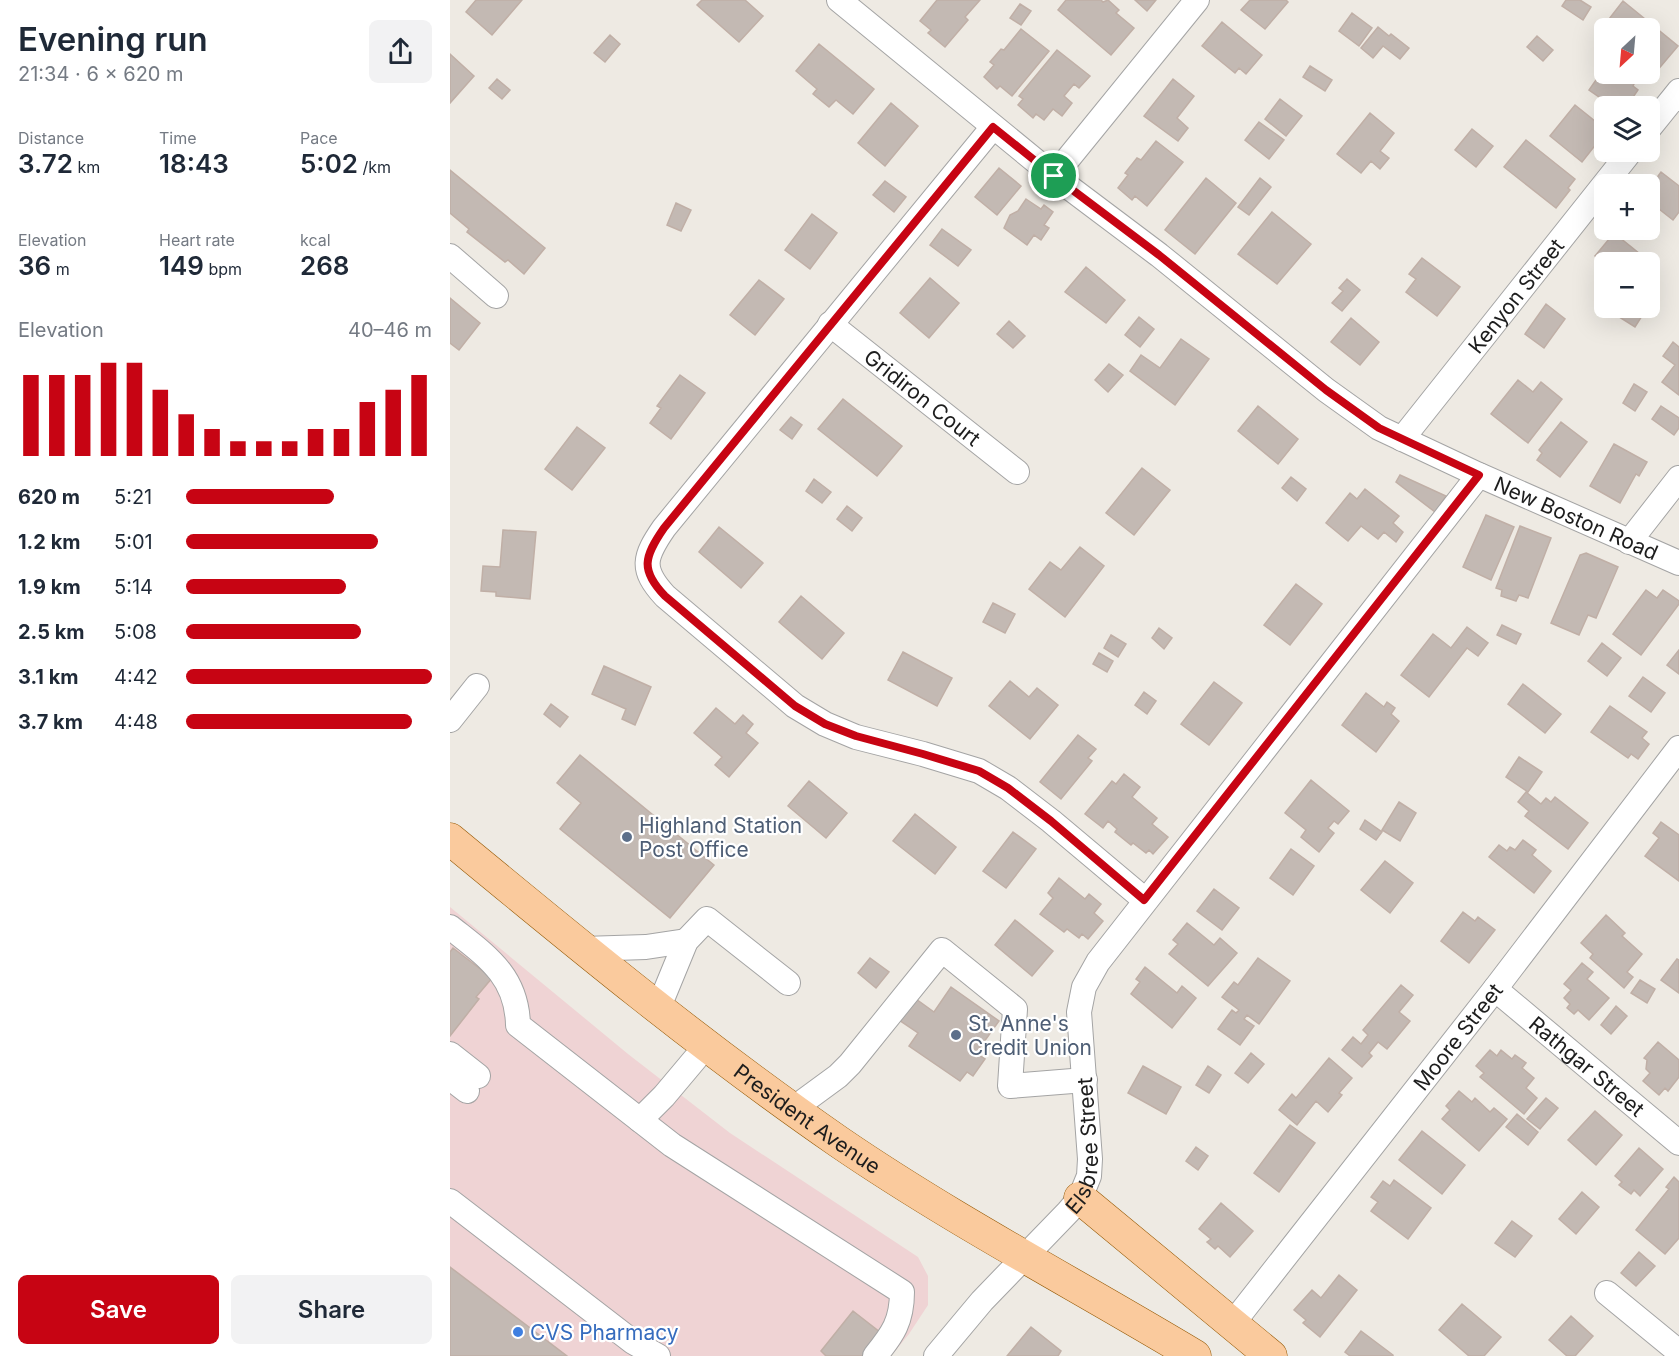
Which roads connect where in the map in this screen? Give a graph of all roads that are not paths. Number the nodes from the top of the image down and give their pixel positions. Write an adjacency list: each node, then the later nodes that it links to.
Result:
1 (839, 0): 5 (street, New Boston Road)
2 (1197, 0): 7 (street)
3 (1679, 91): 4 (street)
4 (1660, 115)
5 (993, 127): 7 (street, New Boston Road); 10 (street)
6 (1622, 162): 11 (street, Kenyon Street)
7 (1054, 176): 11 (street, New Boston Road)
8 (450, 256): 9 (street)
9 (496, 296)
10 (830, 324): 12 (street, Gridiron Court); 21 (street)
11 (1402, 439): 13 (street, New Boston Road)
12 (1017, 472)
13 (1479, 475): 15 (street, New Boston Road); 21 (street, Elsbree Street)
14 (1679, 478): 15 (street)
15 (1629, 542): 16 (street, New Boston Road)
16 (1679, 563)
17 (477, 686): 18 (street)
18 (450, 720)
19 (1679, 748): 26 (street, Moore Street)
20 (450, 839): 24 (main road, President Avenue)
21 (1144, 900): 30 (street, Elsbree Street)
22 (451, 929): 33 (street)
23 (686, 941): 24 (street); 25 (street); 27 (street)
24 (583, 949): 27 (main road, President Avenue)
25 (788, 982)
26 (1495, 989): 34 (street, Rathgar Street); 39 (street, Moore Street)
27 (658, 1009): 28 (main road, President Avenue)
28 (706, 1046): 32 (main road, President Avenue); 33 (street)
29 (450, 1054): 31 (street)
30 (1085, 1080): 32 (street); 35 (street, Elsbree Street)
31 (465, 1082)
32 (793, 1109): 37 (main road, President Avenue)
33 (640, 1120): 43 (street)
34 (1679, 1143)
35 (1080, 1198): 37 (street, Elsbree Street); 39 (main road)
36 (450, 1201): 42 (street)
37 (1024, 1256): 41 (main road, President Avenue); 44 (street, Elsbree Street)
38 (1607, 1293): 40 (street)
39 (1233, 1323): 45 (main road)
40 (1679, 1353)
41 (1190, 1355)
42 (658, 1356)
43 (875, 1356)
44 (936, 1356)
45 (1271, 1356)

